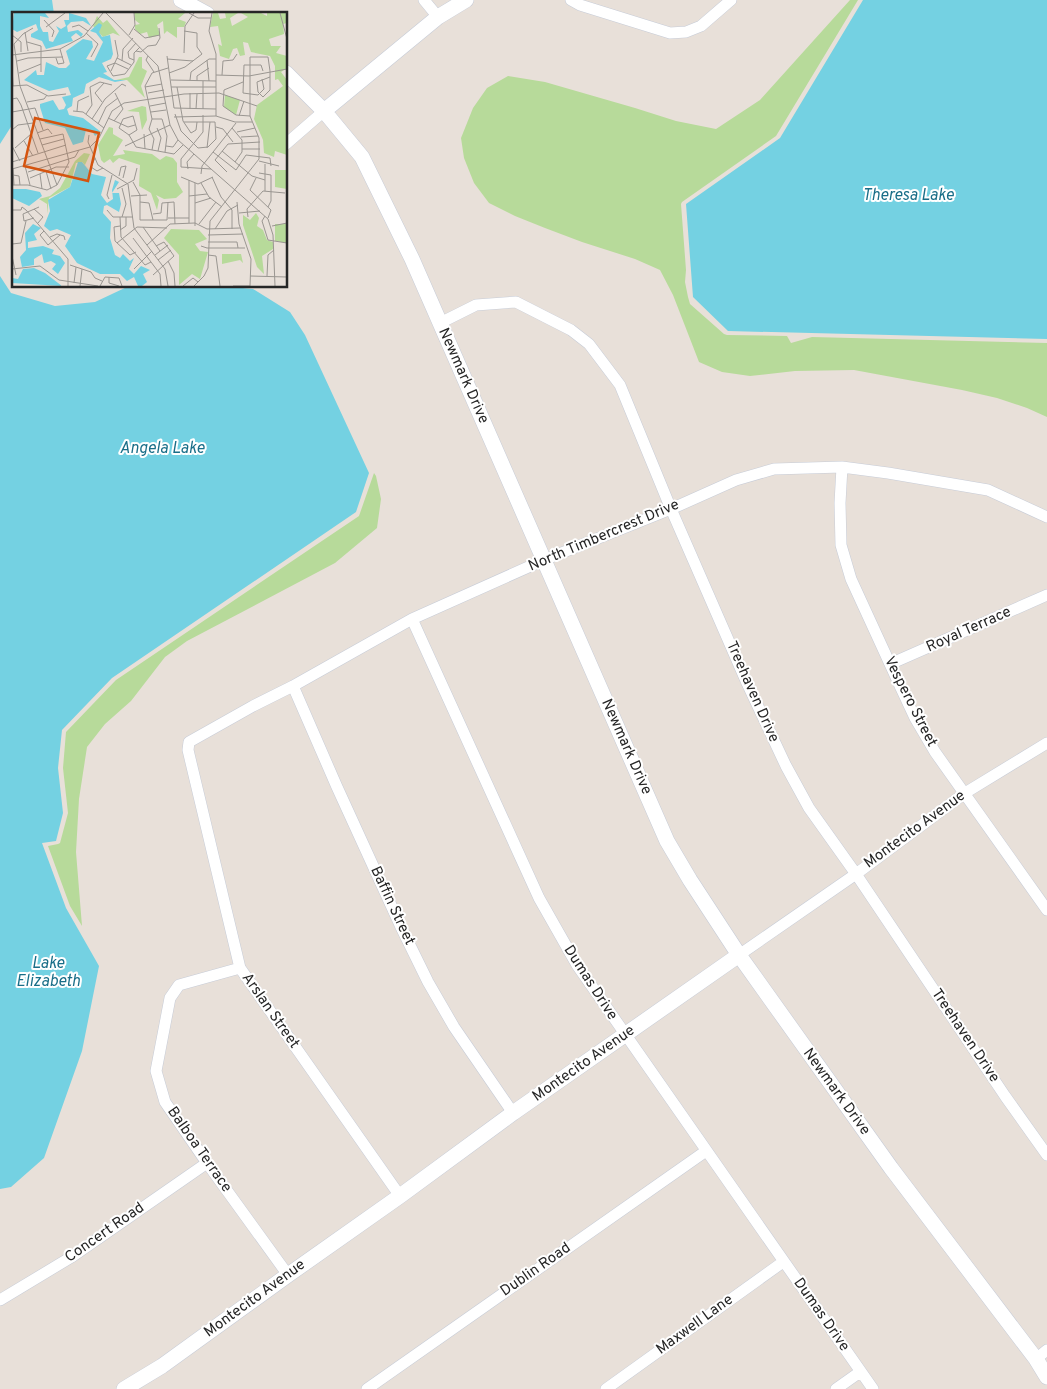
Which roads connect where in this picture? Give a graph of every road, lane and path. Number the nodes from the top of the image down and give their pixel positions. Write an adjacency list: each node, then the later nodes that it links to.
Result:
1 (181, 0): 6 (street)
2 (424, 0): 7 (street)
3 (466, 0): 7 (street)
4 (571, 0): 5 (street)
5 (731, 0)
6 (203, 12)
7 (438, 17): 9 (street)
8 (288, 75): 9 (street, Newmark Drive)
9 (324, 111): 10 (street); 11 (street, Newmark Drive)
10 (288, 142)
11 (440, 323): 13 (street, Treehaven Drive); 15 (street, Newmark Drive)
12 (842, 467): 13 (street, North Timbercrest Drive); 14 (street, North Timbercrest Drive); 18 (street, Vespero Street)
13 (671, 509): 15 (street, North Timbercrest Drive); 23 (street, Treehaven Drive)
14 (1047, 518)
15 (544, 560): 17 (street, North Timbercrest Drive); 25 (street, Newmark Drive)
16 (1047, 595): 18 (street, Royal Terrace)
17 (412, 619): 19 (street, North Timbercrest Drive); 27 (street, Dumas Drive)
18 (890, 664): 22 (street, Vespero Street)
19 (293, 686): 20 (street, North Timbercrest Drive); 28 (street, Baffin Street)
20 (189, 742): 26 (street, Arslan Street)
21 (1047, 743): 22 (street, Montecito Avenue)
22 (965, 793): 23 (street, Montecito Avenue); 24 (street, Vespero Street)
23 (856, 874): 25 (street, Montecito Avenue); 30 (street, Treehaven Drive)
24 (1046, 908)
25 (739, 955): 27 (street, Montecito Avenue); 36 (street, Newmark Drive)
26 (240, 968): 31 (street, Balboa Terrace); 32 (street, Arslan Street)
27 (625, 1035): 28 (street, Montecito Avenue); 29 (street, Dumas Drive)
28 (513, 1113): 32 (street, Montecito Avenue)
29 (706, 1151): 33 (street, Dumas Drive); 40 (street, Dublin Road)
30 (1047, 1155)
31 (207, 1163): 34 (street, Balboa Terrace); 35 (street, Concert Road)
32 (400, 1196): 34 (street, Montecito Avenue)
33 (783, 1262): 37 (street, Dumas Drive); 41 (street, Maxwell Lane)
34 (288, 1274): 39 (street, Montecito Avenue)
35 (0, 1300)
36 (1042, 1355): 38 (street, Newmark Drive)
37 (860, 1372): 42 (street); 43 (street, Dumas Drive)
38 (1047, 1377)
39 (124, 1389)
40 (367, 1389)
41 (606, 1389)
42 (836, 1389)
43 (873, 1389)

